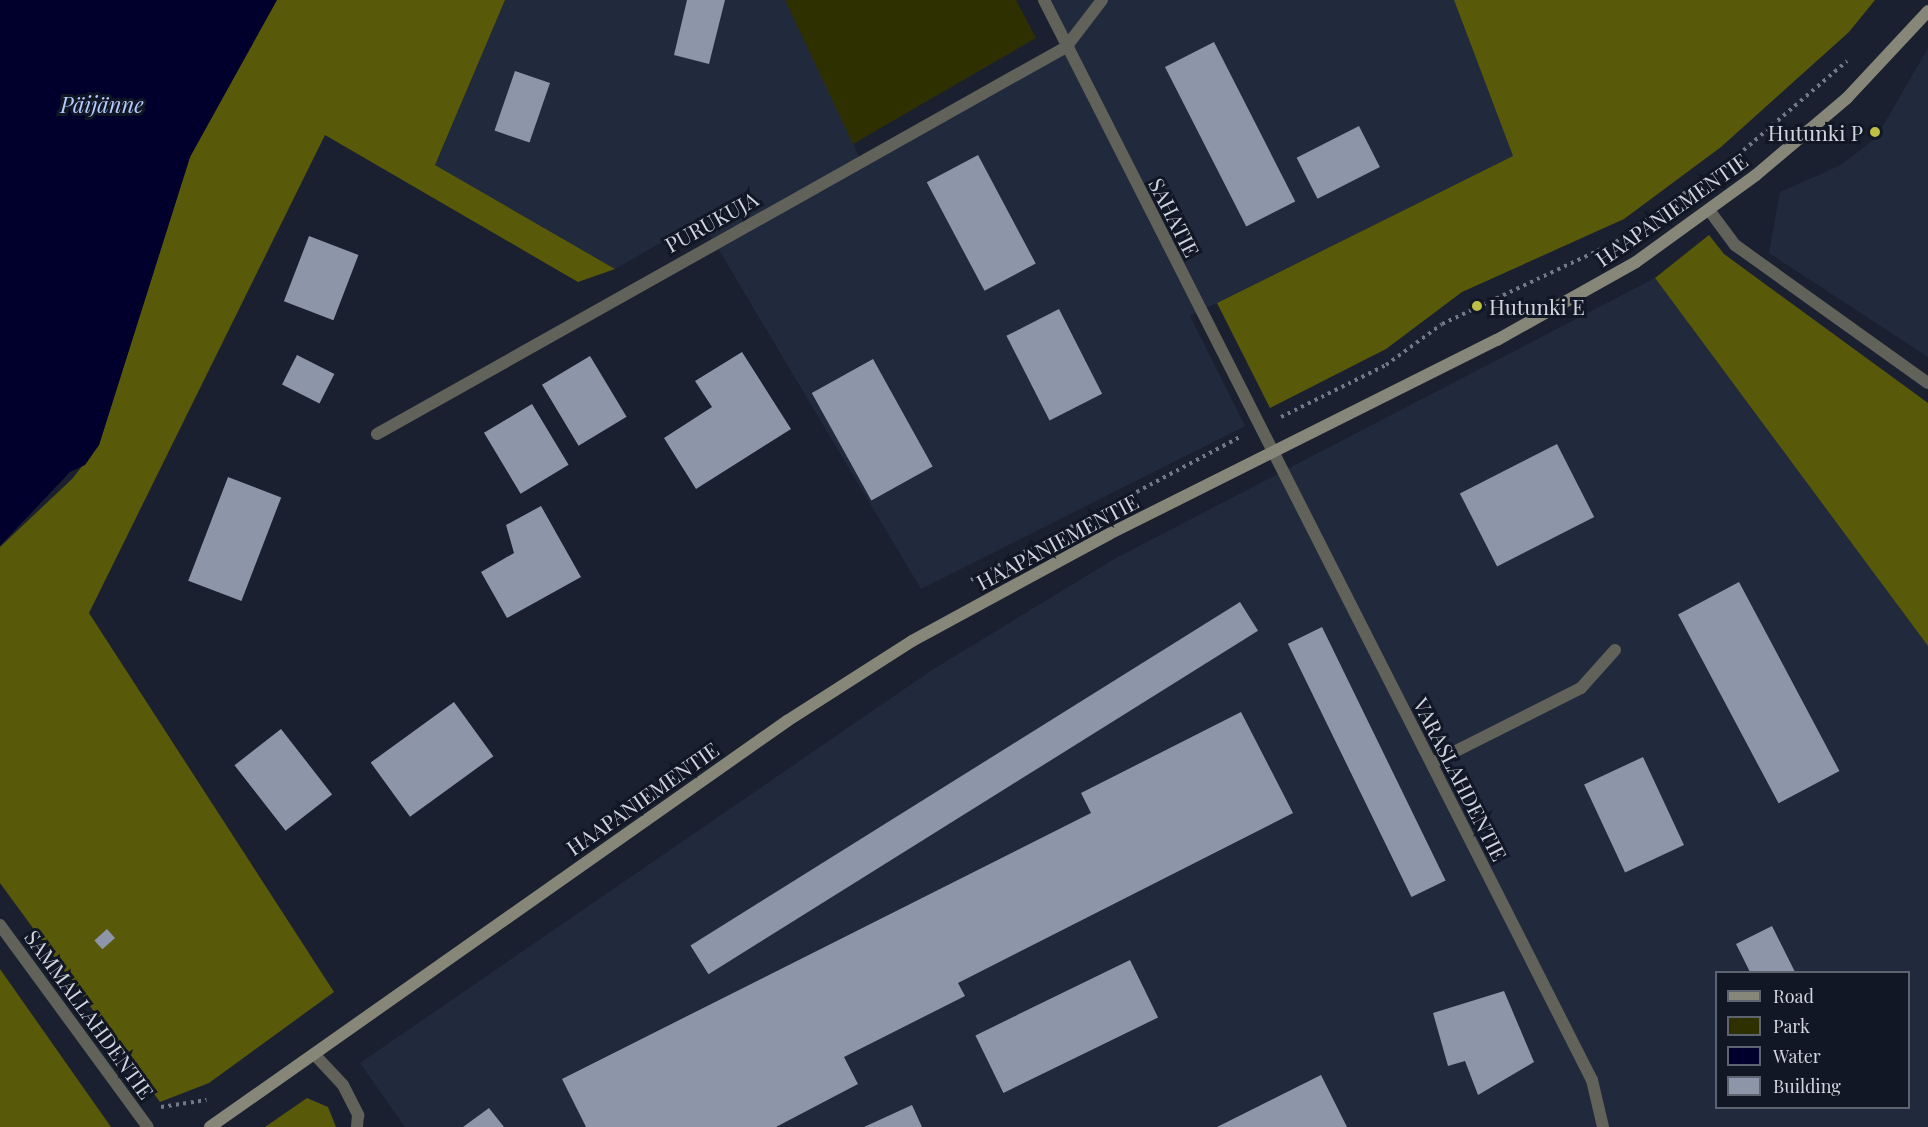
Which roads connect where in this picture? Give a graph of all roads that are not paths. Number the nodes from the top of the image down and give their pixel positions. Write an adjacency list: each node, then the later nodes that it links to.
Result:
1 (1044, 0): 4 (street, SAHATIE)
2 (1101, 0): 4 (street)
3 (1928, 11): 5 (street, HAAPANIEMENTIE)
4 (1066, 47): 7 (street, PURUKUJA); 8 (street, SAHATIE)
5 (1709, 210): 6 (street); 8 (street, HAAPANIEMENTIE)
6 (1928, 383)
7 (377, 434)
8 (1273, 452): 10 (street, VARASLAHDENTIE); 12 (street, HAAPANIEMENTIE)
9 (1615, 650): 10 (street)
10 (1432, 763): 16 (street, VARASLAHDENTIE)
11 (0, 925): 13 (street, SAMMALLAHDENTIE)
12 (314, 1054): 14 (street, HAAPANIEMENTIE); 15 (street)
13 (148, 1127)
14 (210, 1127)
15 (357, 1127)
16 (1603, 1127)

